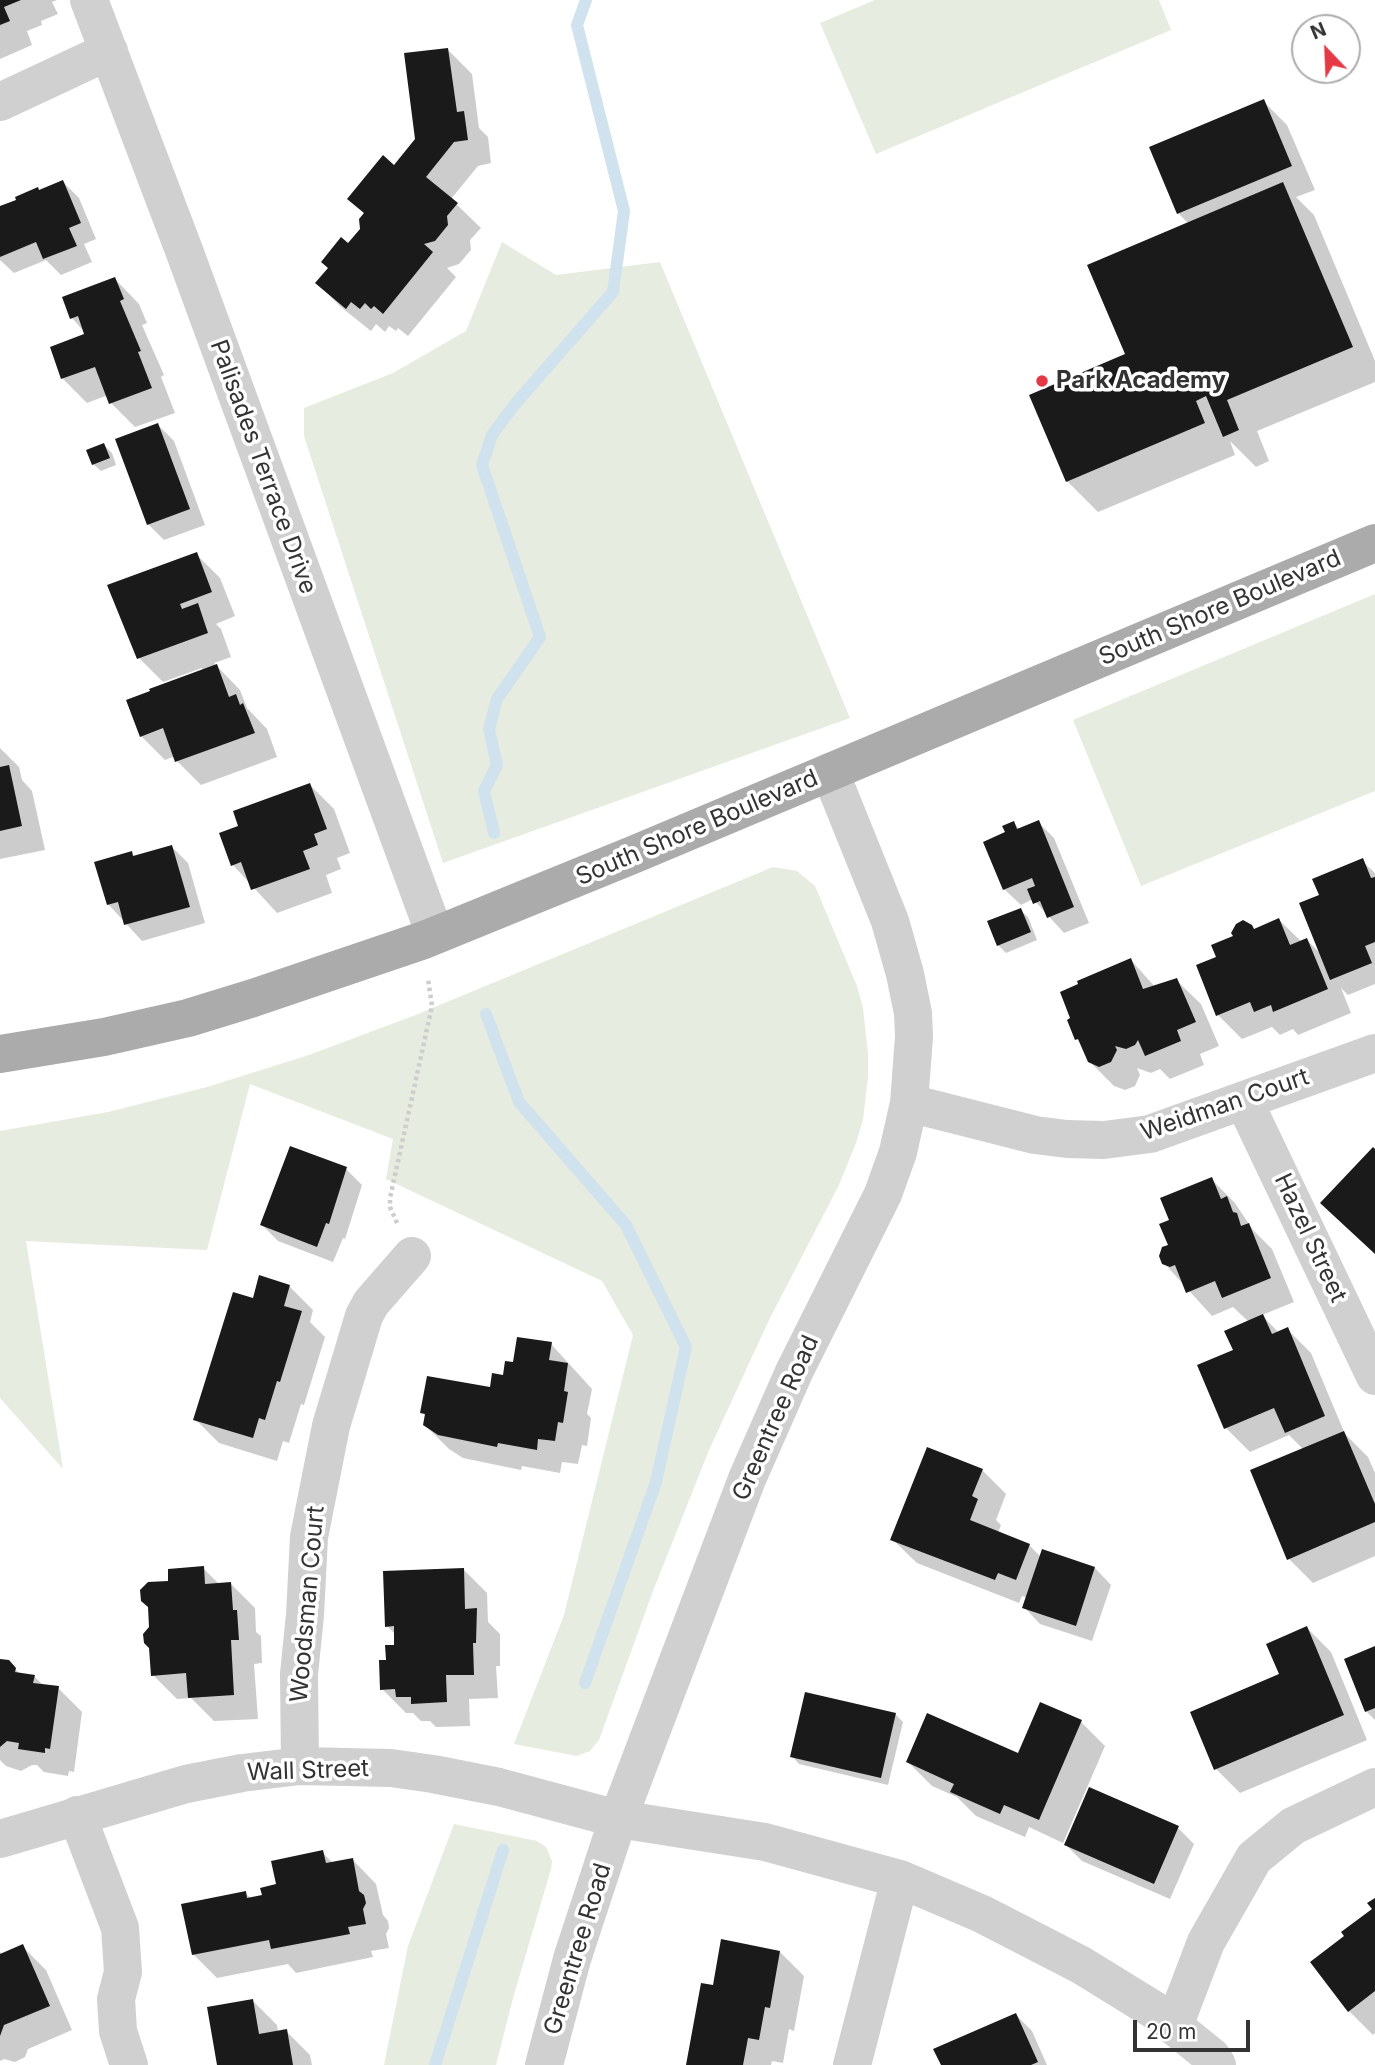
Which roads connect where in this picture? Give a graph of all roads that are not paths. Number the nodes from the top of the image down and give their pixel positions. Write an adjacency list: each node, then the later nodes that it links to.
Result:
1 (89, 0): 2 (street, Palisades Terrace Drive)
2 (109, 51): 3 (street); 6 (street, Palisades Terrace Drive)
3 (0, 102)
4 (1375, 543): 5 (main road, South Shore Boulevard)
5 (830, 772): 6 (main road, South Shore Boulevard); 10 (street, Greentree Road)
6 (430, 938): 8 (main road, South Shore Boulevard)
7 (1375, 1053): 9 (street, Weidman Court)
8 (0, 1054)
9 (1244, 1101): 10 (street, Weidman Court); 12 (street, Hazel Street)
10 (909, 1103): 16 (street, Greentree Road)
11 (412, 1256): 13 (street, Woodsman Court)
12 (1375, 1376)
13 (300, 1766): 15 (street, Wall Street); 16 (street, Wall Street)
14 (1375, 1787): 19 (street)
15 (77, 1815): 17 (street, Wall Street); 20 (street)
16 (618, 1819): 18 (street, Wall Street); 21 (street, Greentree Road)
17 (0, 1839)
18 (900, 1879): 19 (street, Wall Street); 22 (street)
19 (1174, 2026): 23 (street, Wall Street)
20 (129, 2065)
21 (544, 2065)
22 (852, 2065)
23 (1217, 2065)

